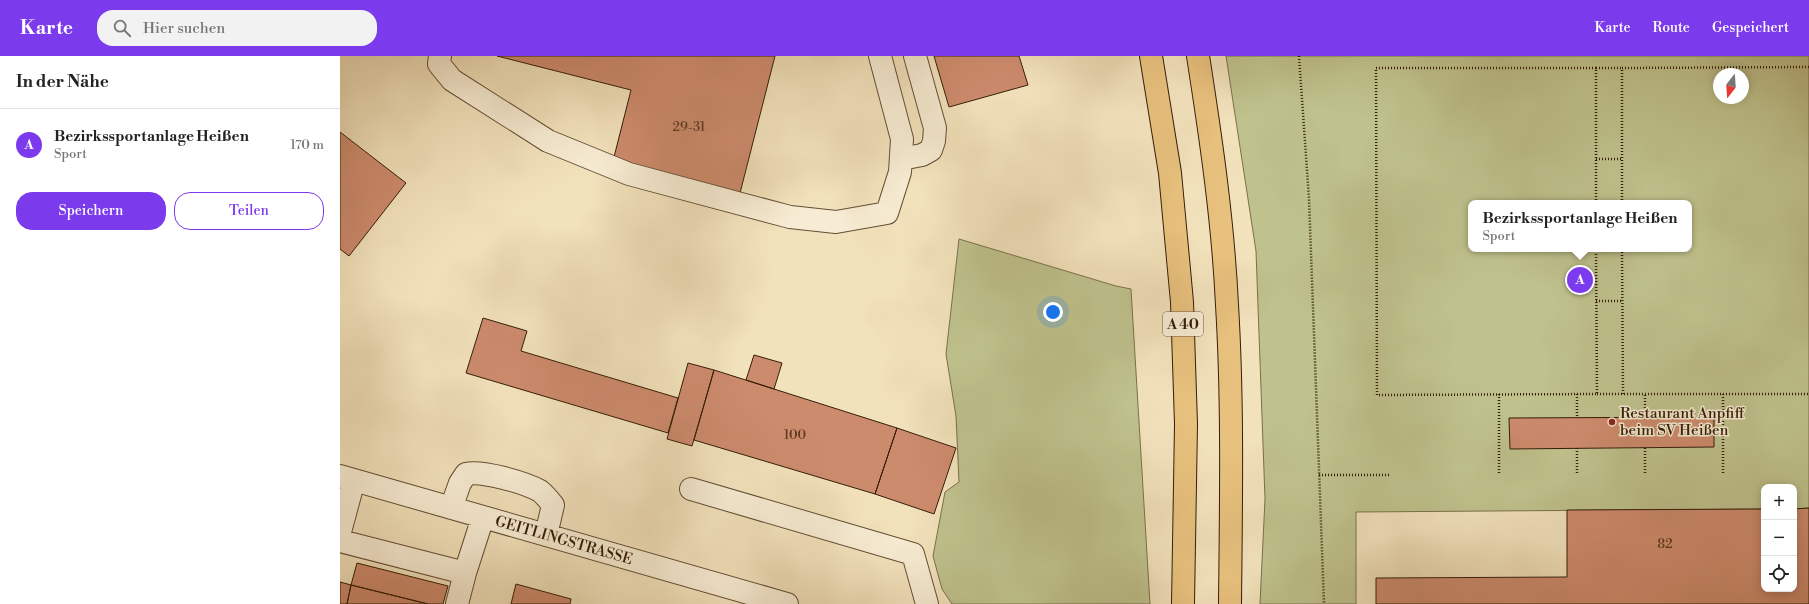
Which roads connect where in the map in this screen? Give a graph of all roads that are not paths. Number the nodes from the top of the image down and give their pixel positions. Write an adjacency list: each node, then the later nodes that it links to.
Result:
1 (440, 56): 6 (street)
2 (880, 56): 6 (street)
3 (915, 56): 6 (street)
4 (1151, 56): 18 (highway, A 40)
5 (1198, 56): 19 (highway)
6 (901, 159)
7 (347, 478): 9 (street, GEITLINGSTRASSE); 11 (street)
8 (691, 489): 17 (street)
9 (451, 508): 10 (street, GEITLINGSTRASSE); 12 (street)
10 (483, 517): 12 (street, GEITLINGSTRASSE); 14 (street)
11 (340, 532)
12 (546, 535): 16 (street, GEITLINGSTRASSE)
13 (340, 541): 14 (street)
14 (465, 573): 15 (street)
15 (457, 604)
16 (788, 604)
17 (927, 604)
18 (1183, 604)
19 (1230, 604)

